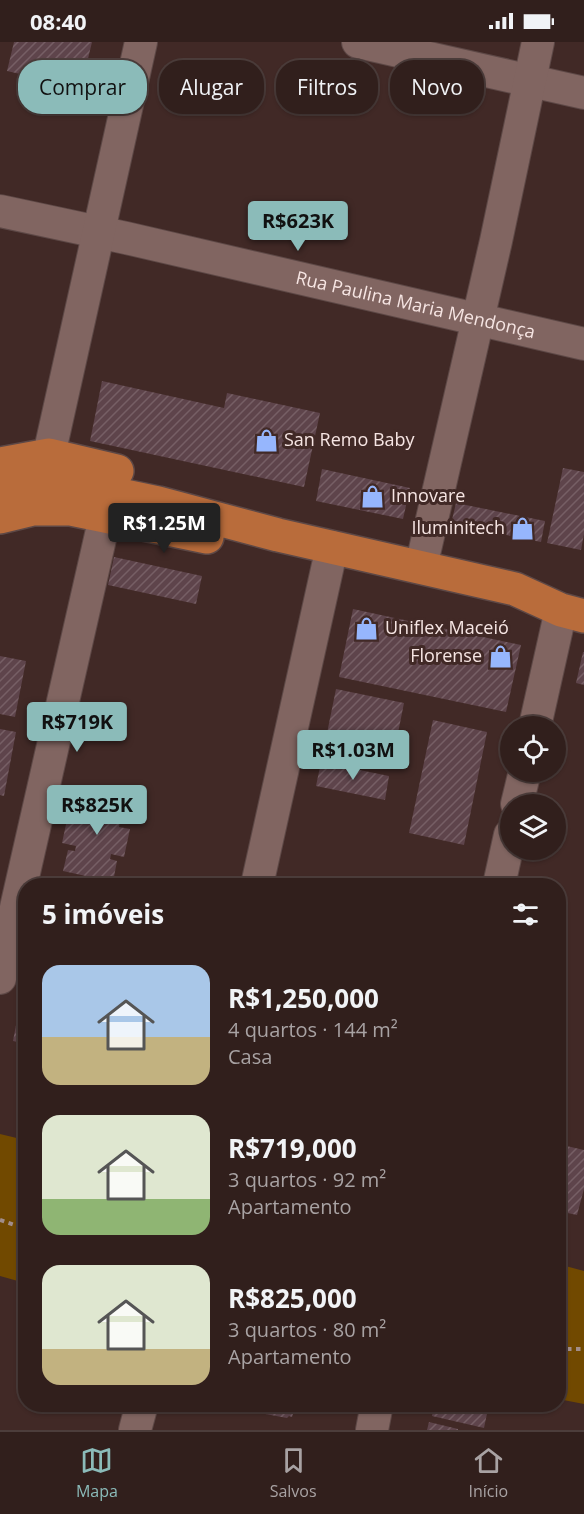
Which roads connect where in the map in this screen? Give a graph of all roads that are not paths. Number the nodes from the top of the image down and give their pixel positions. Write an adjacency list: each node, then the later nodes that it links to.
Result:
1 (141, 42): 7 (street)
2 (358, 42): 4 (street)
3 (537, 42): 4 (street)
4 (529, 81): 5 (street); 8 (street)
5 (584, 93)
6 (0, 211): 7 (street, Rua Paulina Maria Mendonça)
7 (99, 232): 8 (street, Rua Paulina Maria Mendonça); 10 (street)
8 (478, 320): 9 (street, Rua Paulina Maria Mendonça); 17 (street)
9 (584, 344)
10 (49, 455): 11 (main road); 15 (main road)
11 (0, 464)
12 (0, 487): 15 (main road)
13 (0, 517): 14 (main road)
14 (105, 517): 16 (main road); 21 (street)
15 (278, 535): 16 (main road)
16 (325, 546): 17 (main road); 22 (street)
17 (422, 567): 18 (main road)
18 (576, 606): 19 (street)
19 (538, 716)
20 (504, 860): 23 (street)
21 (23, 878)
22 (258, 878)
23 (501, 878)
24 (18, 899): 25 (street)
25 (0, 978)
26 (140, 1412): 28 (street)
27 (375, 1412): 29 (street)
28 (135, 1430)
29 (372, 1430)

